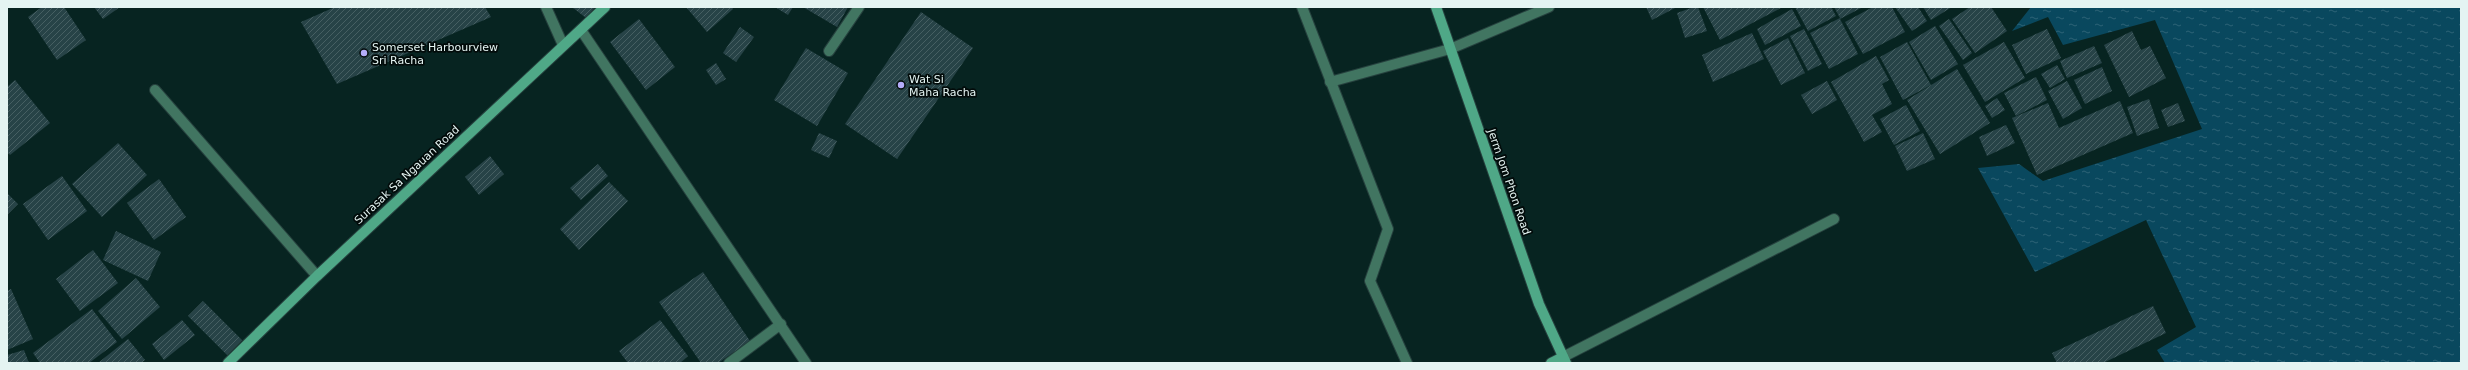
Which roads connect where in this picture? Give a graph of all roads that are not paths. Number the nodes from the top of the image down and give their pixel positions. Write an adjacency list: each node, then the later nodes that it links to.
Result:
1 (546, 7): 8 (street)
2 (605, 7): 7 (street, Surasak Sa Ngauan Road)
3 (859, 7): 10 (street)
4 (1302, 7): 11 (street)
5 (1436, 7): 9 (street, Jerm Jom Phon Road)
6 (1550, 7): 9 (street)
7 (581, 30): 8 (street, Surasak Sa Ngauan Road); 15 (street)
8 (564, 45): 14 (street, Surasak Sa Ngauan Road)
9 (1450, 49): 11 (street); 16 (street, Jerm Jom Phon Road)
10 (829, 51)
11 (1330, 82): 20 (street)
12 (155, 90): 14 (street)
13 (1834, 219): 16 (street)
14 (317, 276): 17 (street, Surasak Sa Ngauan Road)
15 (781, 324): 18 (street); 19 (street)
16 (1564, 360): 21 (street)
17 (228, 363)
18 (729, 363)
19 (806, 363)
20 (1407, 363)
21 (1551, 363)

